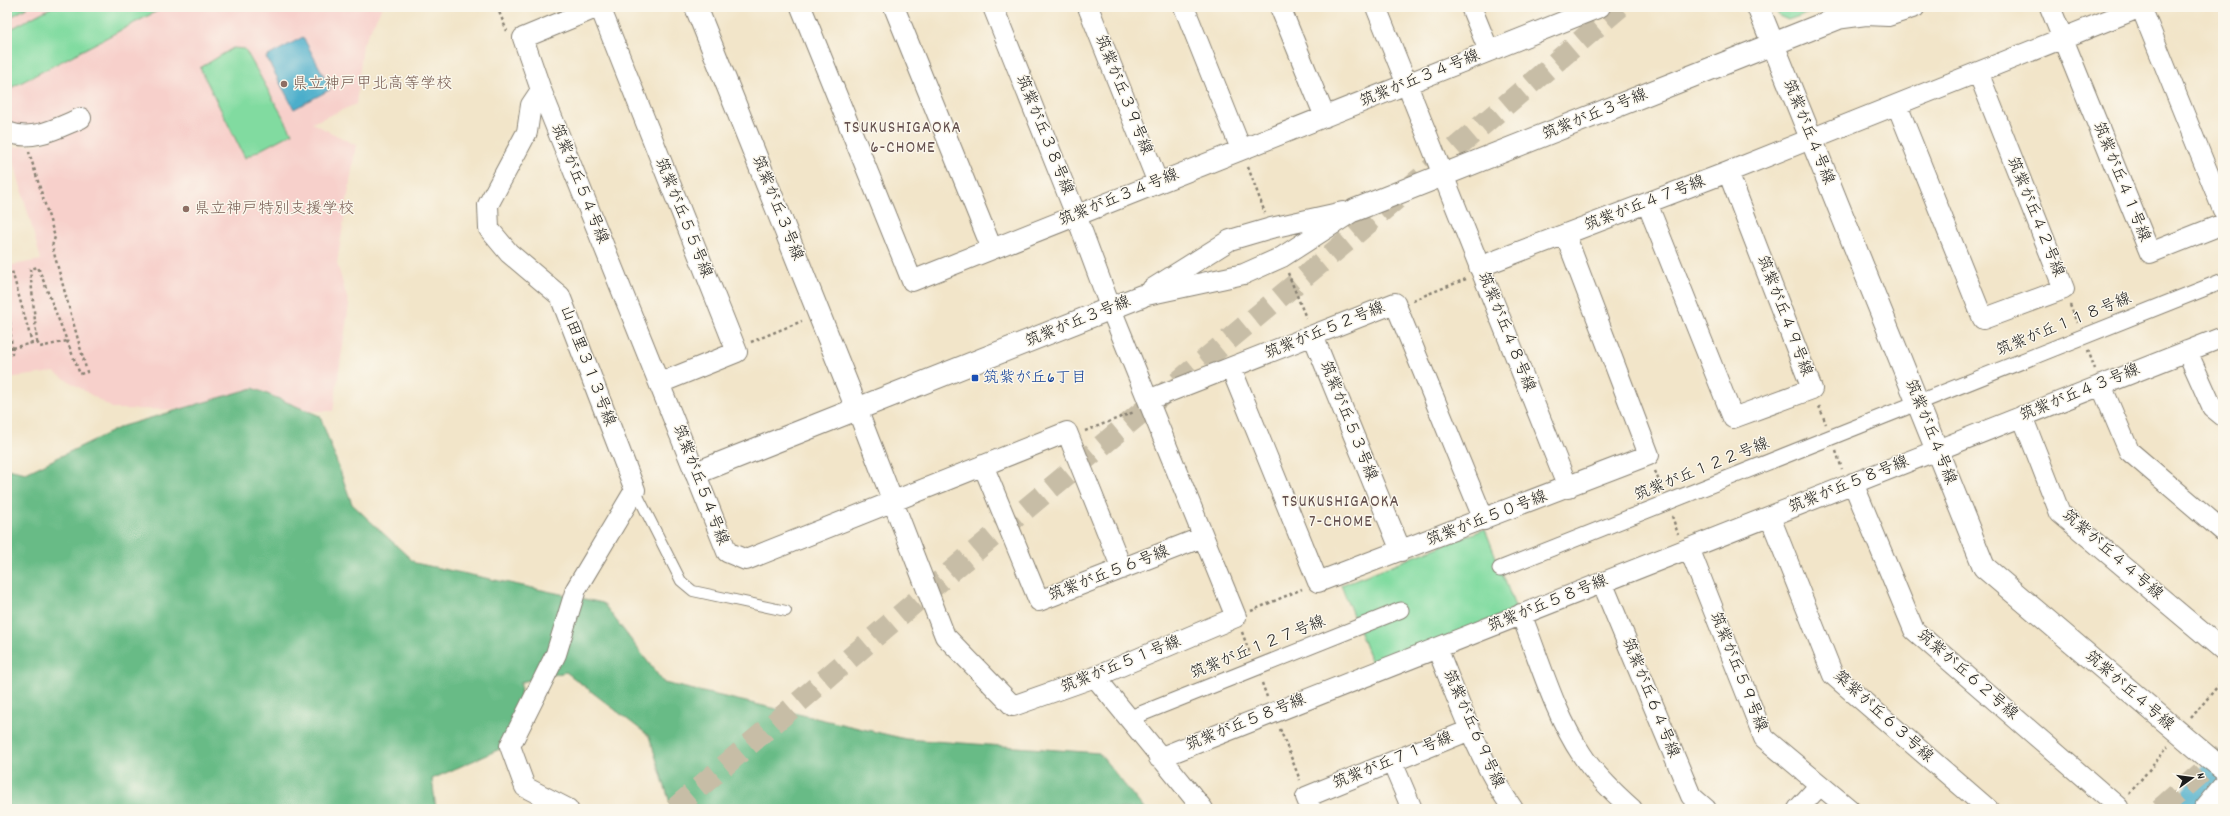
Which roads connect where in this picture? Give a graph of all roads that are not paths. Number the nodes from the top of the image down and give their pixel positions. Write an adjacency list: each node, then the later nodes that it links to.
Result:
1 (599, 7): 22 (street, 筑紫が丘５４号線); 47 (street, 筑紫が丘５５号線)
2 (696, 7): 51 (street, 筑紫が丘３号線)
3 (801, 7): 38 (street, 筑紫が丘３４号線)
4 (894, 7): 38 (street)
5 (993, 7): 35 (street, 筑紫が丘３８号線)
6 (1088, 7): 31 (street, 筑紫が丘３９号線)
7 (1184, 7): 28 (street)
8 (1280, 7): 24 (street)
9 (1376, 7): 21 (street, 筑紫が丘４８号線)
10 (1471, 7): 19 (street)
11 (1600, 7): 15 (street, 筑紫が丘３４号線)
12 (1758, 7): 18 (street, 筑紫が丘４号線)
13 (1915, 7): 16 (street, 筑紫が丘３号線)
14 (2050, 7): 17 (street, 筑紫が丘４１号線)
15 (1570, 12): 19 (street, 筑紫が丘３４号線)
16 (1844, 13): 18 (street, 筑紫が丘３号線)
17 (2062, 38): 20 (street); 34 (street); 36 (street, 筑紫が丘４１号線)
18 (1772, 45): 27 (street, 筑紫が丘４号線); 30 (street, 筑紫が丘３号線)
19 (1488, 51): 21 (street, 筑紫が丘３４号線)
20 (1978, 72): 23 (street); 23 (street, 筑紫が丘４２号線)
21 (1407, 85): 24 (street, 筑紫が丘３４号線); 30 (street, 筑紫が丘４８号線)
22 (541, 90): 47 (street, 筑紫が丘５４号線); 59 (street, 山田里３１３号線)
23 (1897, 104): 27 (street)
24 (1325, 116): 28 (street, 筑紫が丘３４号線)
25 (81, 118): 26 (street)
26 (16, 134)
27 (1811, 139): 29 (street, 筑紫が丘４７号線); 50 (street, 筑紫が丘４号線)
28 (1241, 150): 31 (street, 筑紫が丘３４号線)
29 (1728, 172): 32 (street, 筑紫が丘４７号線); 32 (street, 筑紫が丘４９号線)
30 (1443, 176): 33 (street, 筑紫が丘３号線); 39 (street, 筑紫が丘４８号線)
31 (1158, 182): 35 (street, 筑紫が丘３４号線)
32 (1647, 203): 37 (street, 筑紫が丘４７号線)
33 (1355, 210): 41 (street, 筑紫が丘３号線); 41 (street, 筑紫が丘３号線)
34 (2223, 210)
35 (1076, 215): 38 (street, 筑紫が丘３４号線); 42 (street, 筑紫が丘３８号線)
36 (2223, 224)
37 (1565, 234): 39 (street, 筑紫が丘４７号線); 58 (street, 筑紫が丘５０号線)
38 (992, 249)
39 (1480, 267): 58 (street, 筑紫が丘４８号線)
40 (2223, 281): 50 (street, 筑紫が丘１１８号線)
41 (1142, 296): 42 (street, 筑紫が丘３号線)
42 (1111, 309): 49 (street); 51 (street, 筑紫が丘３号線)
43 (1313, 336): 46 (street, 筑紫が丘５２号線); 62 (street, 筑紫が丘５２号線); 66 (street, 筑紫が丘５３号線)
44 (2223, 337): 45 (street, 筑紫が丘４３号線)
45 (2187, 351): 48 (street, 筑紫が丘４３号線); 53 (street)
46 (1231, 368): 49 (street, 筑紫が丘５２号線); 66 (street, 筑紫が丘５０号線)
47 (660, 383): 56 (street, 筑紫が丘５４号線)
48 (2101, 385): 52 (street, 筑紫が丘４３号線); 63 (street)
49 (1149, 403): 64 (street)
50 (1918, 403): 54 (street, 筑紫が丘４号線); 68 (street, 筑紫が丘１２２号線)
51 (857, 409): 56 (street, 筑紫が丘３号線); 60 (street, 筑紫が丘５１号線)
52 (2022, 416): 54 (street, 筑紫が丘４３号線); 74 (street, 筑紫が丘４４号線)
53 (2223, 416)
54 (1936, 450): 57 (street, 筑紫が丘５８号線); 80 (street, 筑紫が丘４号線)
55 (983, 465): 60 (street, 筑紫が丘５４号線); 67 (street, 筑紫が丘５６号線); 67 (street, 筑紫が丘５４号線)
56 (696, 473): 60 (street, 筑紫が丘５４号線)
57 (1853, 483): 61 (street, 筑紫が丘５８号線); 85 (street, 筑紫が丘６２号線)
58 (1568, 488): 62 (street, 筑紫が丘５０号線)
59 (635, 490): 71 (lane, 山田里３１３号線); 86 (street)
60 (892, 501): 75 (street, 筑紫が丘５１号線)
61 (1770, 516): 65 (street, 筑紫が丘５８号線); 94 (street, 築紫が丘６３号線)
62 (1484, 520): 66 (street, 筑紫が丘５０号線)
63 (2223, 531)
64 (1203, 537): 67 (street, 筑紫が丘５６号線); 75 (street, 筑紫が丘５１号線)
65 (1689, 548): 69 (street, 筑紫が丘５８号線); 81 (street, 筑紫が丘５９号線)
66 (1401, 551)
67 (1122, 569)
68 (1500, 569)
69 (1602, 582): 72 (street, 筑紫が丘５８号線); 84 (street, 筑紫が丘６４号線)
70 (1401, 610): 76 (street, 筑紫が丘１２７号線)
71 (786, 611)
72 (1521, 614): 73 (street, 筑紫が丘５８号線); 90 (street)
73 (1438, 648): 77 (street, 筑紫が丘６９号線); 78 (street, 筑紫が丘５８号線)
74 (2223, 650)
75 (1095, 677): 76 (street)
76 (1128, 719): 78 (street)
77 (1470, 730): 79 (street, 筑紫が丘７１号線); 89 (street, 筑紫が丘６９号線)
78 (1159, 758): 87 (street)
79 (1392, 762): 83 (street, 筑紫が丘７１号線); 88 (street)
80 (2217, 764)
81 (1820, 785): 92 (street); 93 (street, 筑紫が丘５９号線)
82 (2223, 787): 95 (street)
83 (1306, 797)
84 (1685, 803): 91 (street, 筑紫が丘６４号線)
85 (2117, 808)
86 (568, 809)
87 (1203, 809)
88 (1412, 809)
89 (1513, 809)
90 (1632, 809)
91 (1706, 809)
92 (1798, 809)
93 (1849, 809)
94 (1988, 809)
95 (2205, 809)

